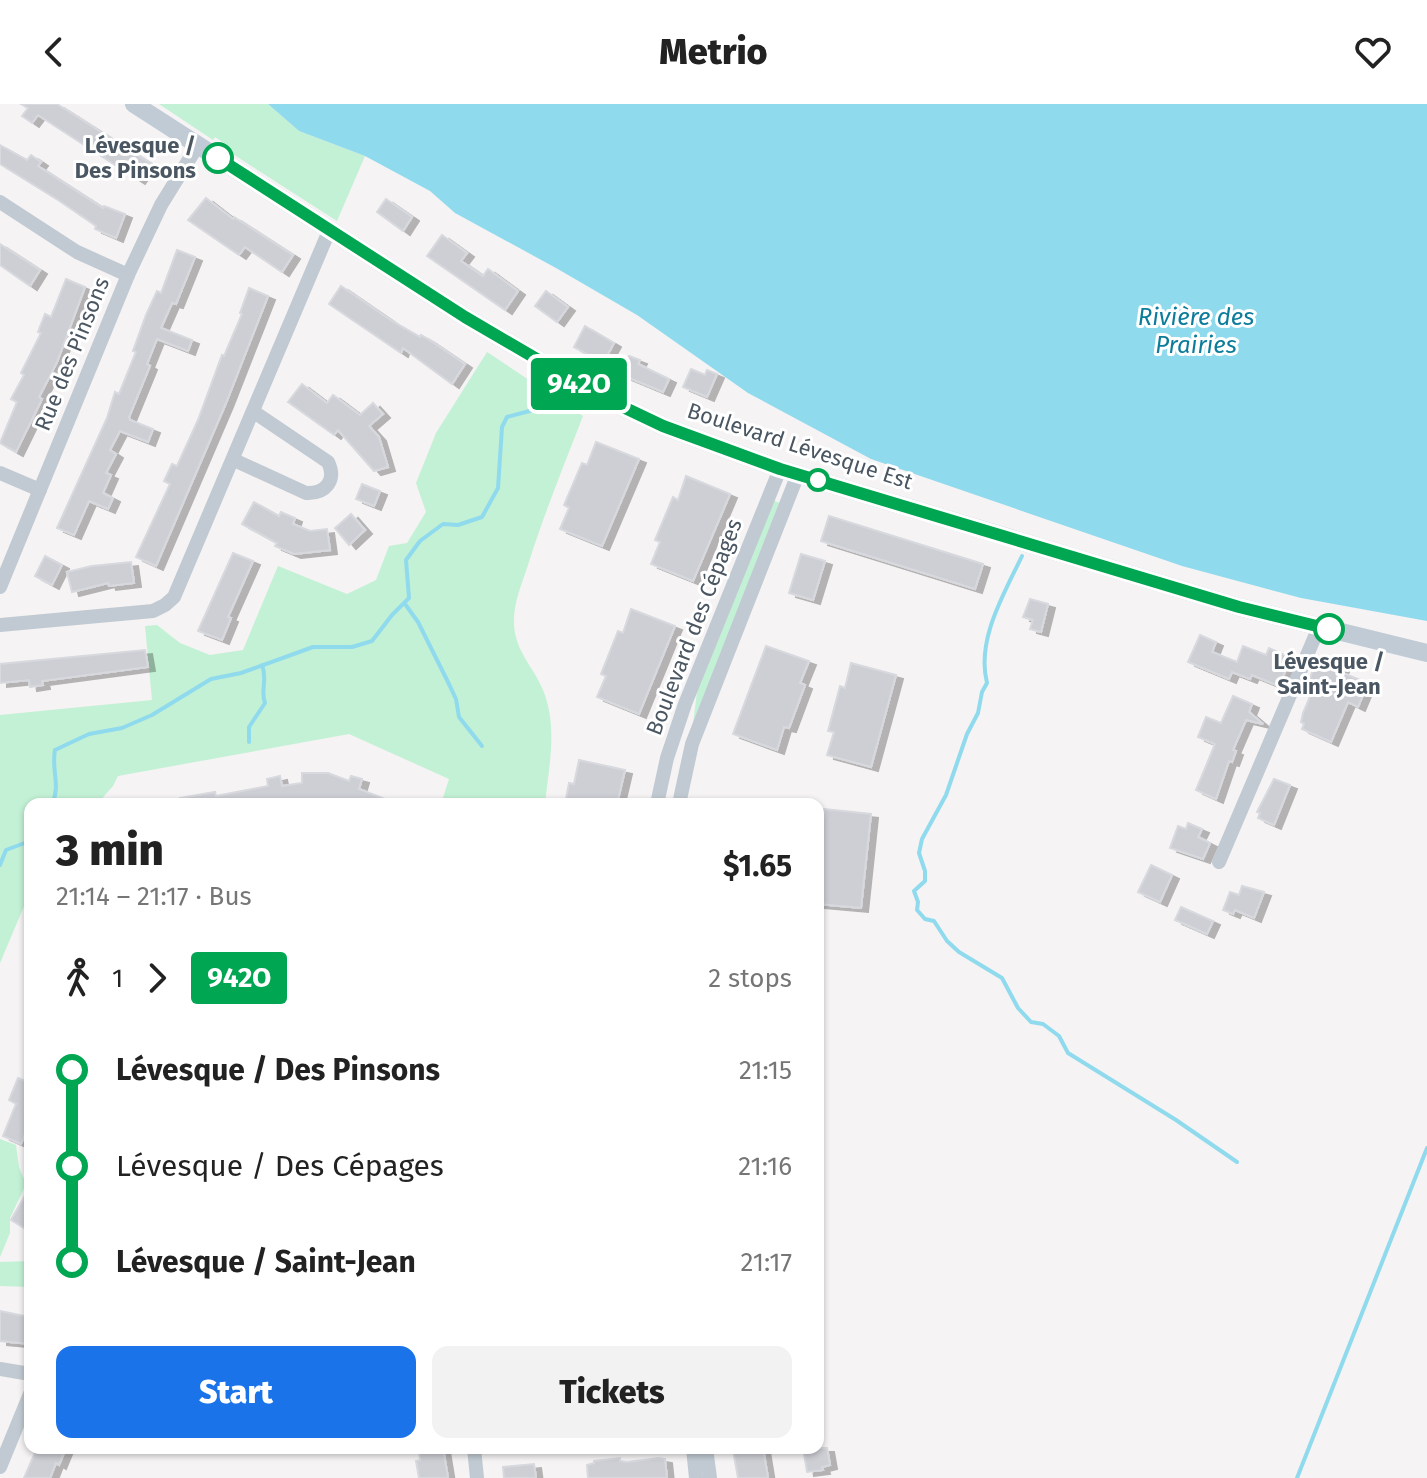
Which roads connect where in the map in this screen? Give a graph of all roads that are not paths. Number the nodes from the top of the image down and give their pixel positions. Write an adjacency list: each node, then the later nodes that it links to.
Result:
1 (134, 104): 2 (street, Boulevard Lévesque Est)
2 (198, 145): 4 (street, Boulevard Lévesque Est); 5 (street, Rue des Pinsons)
3 (0, 202): 5 (street)
4 (329, 231): 6 (street); 8 (street, Boulevard Lévesque Est)
5 (128, 275): 11 (street, Rue des Pinsons)
6 (254, 412): 7 (street); 7 (street)
7 (234, 460): 13 (street)
8 (780, 469): 10 (street, Boulevard Lévesque Est); 16 (street, Boulevard des Cépages)
9 (0, 473): 11 (street)
10 (798, 474): 14 (street, Boulevard Lévesque Est); 17 (street, Boulevard des Cépages)
11 (40, 490): 12 (street, Rue des Pinsons)
12 (0, 587)
13 (0, 625)
14 (1319, 627): 15 (street, Boulevard Lévesque Est); 18 (street)
15 (1427, 653)
16 (658, 798)
17 (680, 798)
18 (1219, 862)
19 (0, 1369): 20 (street)
20 (24, 1373)
21 (24, 1409): 25 (street)
22 (475, 1454): 26 (street)
23 (694, 1454): 27 (street)
24 (707, 1454): 28 (street)
25 (0, 1467)
26 (477, 1478)
27 (696, 1478)
28 (710, 1478)

